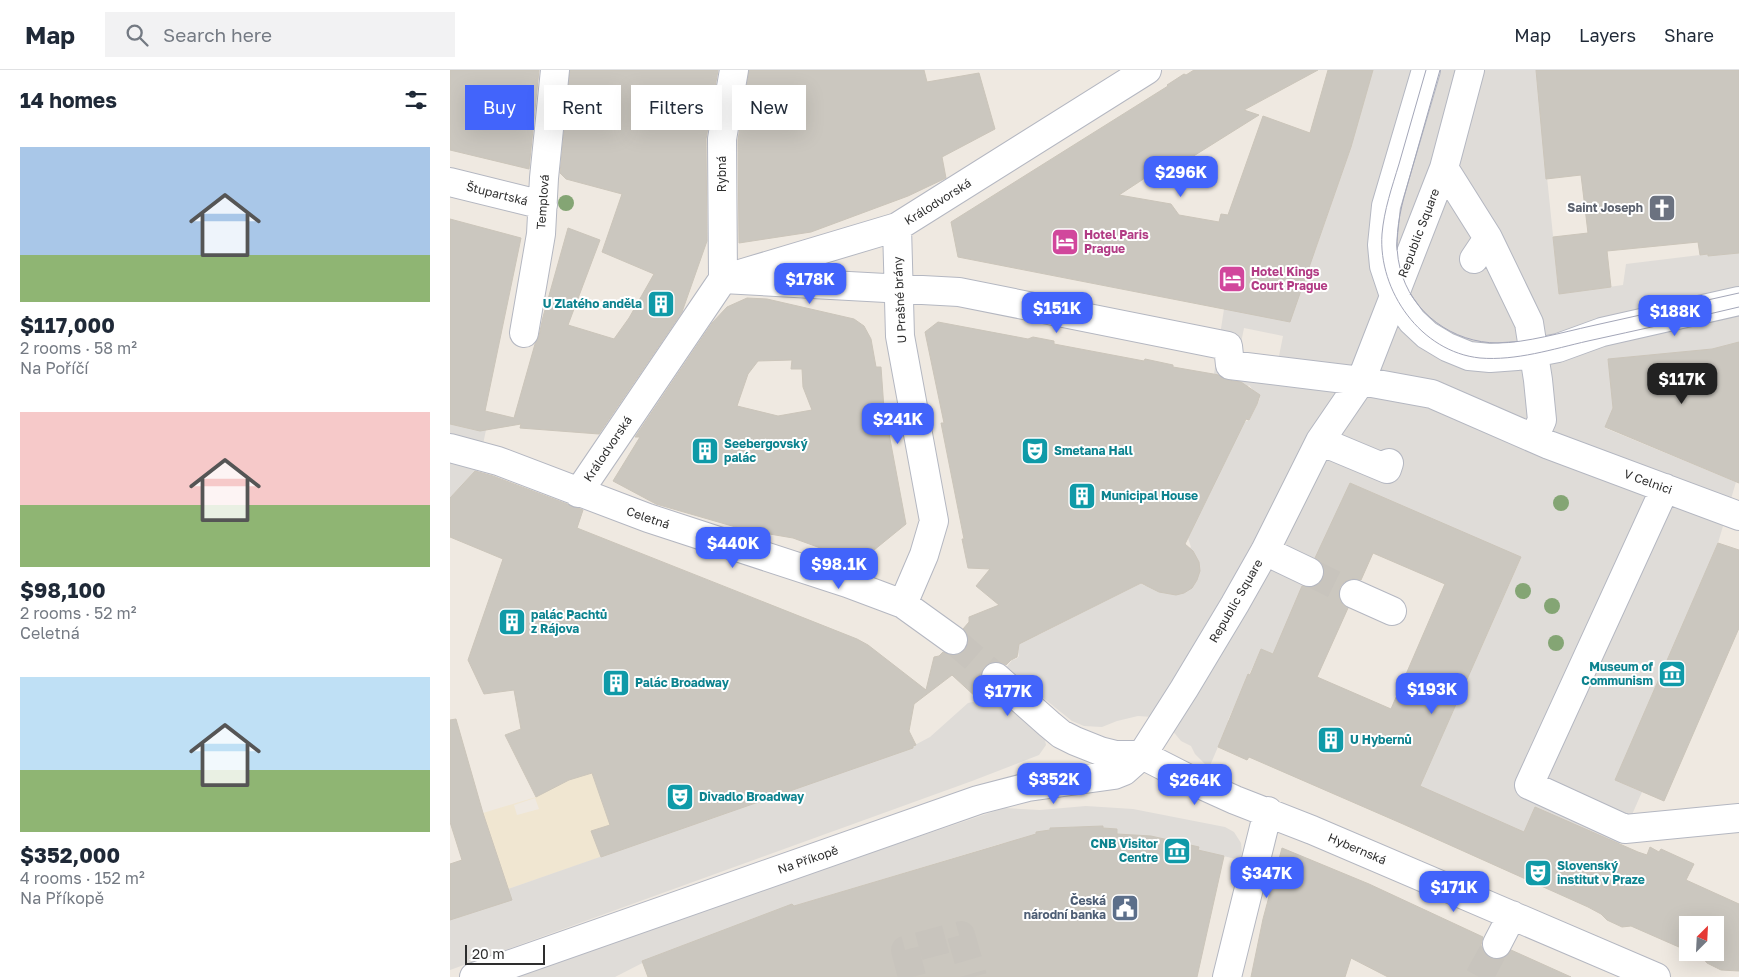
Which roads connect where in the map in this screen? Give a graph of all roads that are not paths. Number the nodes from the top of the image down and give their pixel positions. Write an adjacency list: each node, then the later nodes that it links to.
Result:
1 (555, 70): 11 (street, Templová)
2 (734, 70): 13 (street, Rybná)
3 (1114, 70): 8 (street)
4 (1146, 70): 8 (street, Králodvorská)
5 (1426, 70): 14 (street)
6 (1440, 70): 14 (street)
7 (1470, 70): 9 (street, Republic Square)
8 (1038, 138): 12 (street, Králodvorská)
9 (1444, 168): 14 (street, Republic Square); 18 (street, Republic Square)
10 (450, 182): 11 (street, Štupartská)
11 (543, 205): 17 (street, Templová)
12 (898, 227): 13 (street, Králodvorská); 15 (street, U Prašné brány)
13 (723, 279): 15 (street); 25 (street, Králodvorská)
14 (1398, 286): 18 (street); 19 (street, Republic Square)
15 (899, 288): 19 (street); 30 (street, U Prašné brány)
16 (1739, 301): 18 (street)
17 (524, 333)
18 (1533, 346): 21 (street, Republic Square)
19 (1362, 381): 20 (street, Republic Square); 21 (street)
20 (1320, 440): 23 (street); 27 (street, Republic Square)
21 (1545, 443): 24 (street, V Celnici)
22 (450, 448): 25 (street, Celetná)
23 (1389, 463)
24 (1665, 488): 26 (street, V Celnici); 36 (street)
25 (578, 493): 30 (street, Celetná)
26 (1739, 516)
27 (1265, 551): 28 (street); 34 (street, Republic Square)
28 (1309, 572)
29 (1354, 594): 31 (street)
30 (903, 604): 32 (street, Celetná)
31 (1392, 611)
32 (953, 640)
33 (996, 677): 34 (street)
34 (1142, 755): 35 (street, Hybernská); 39 (street, Na Příkopě)
35 (1268, 811): 37 (street, Hybernská); 40 (street)
36 (1739, 818)
37 (1512, 914): 38 (street); 41 (street, Hybernská)
38 (1497, 944)
39 (474, 977)
40 (1227, 977)
41 (1656, 977)

